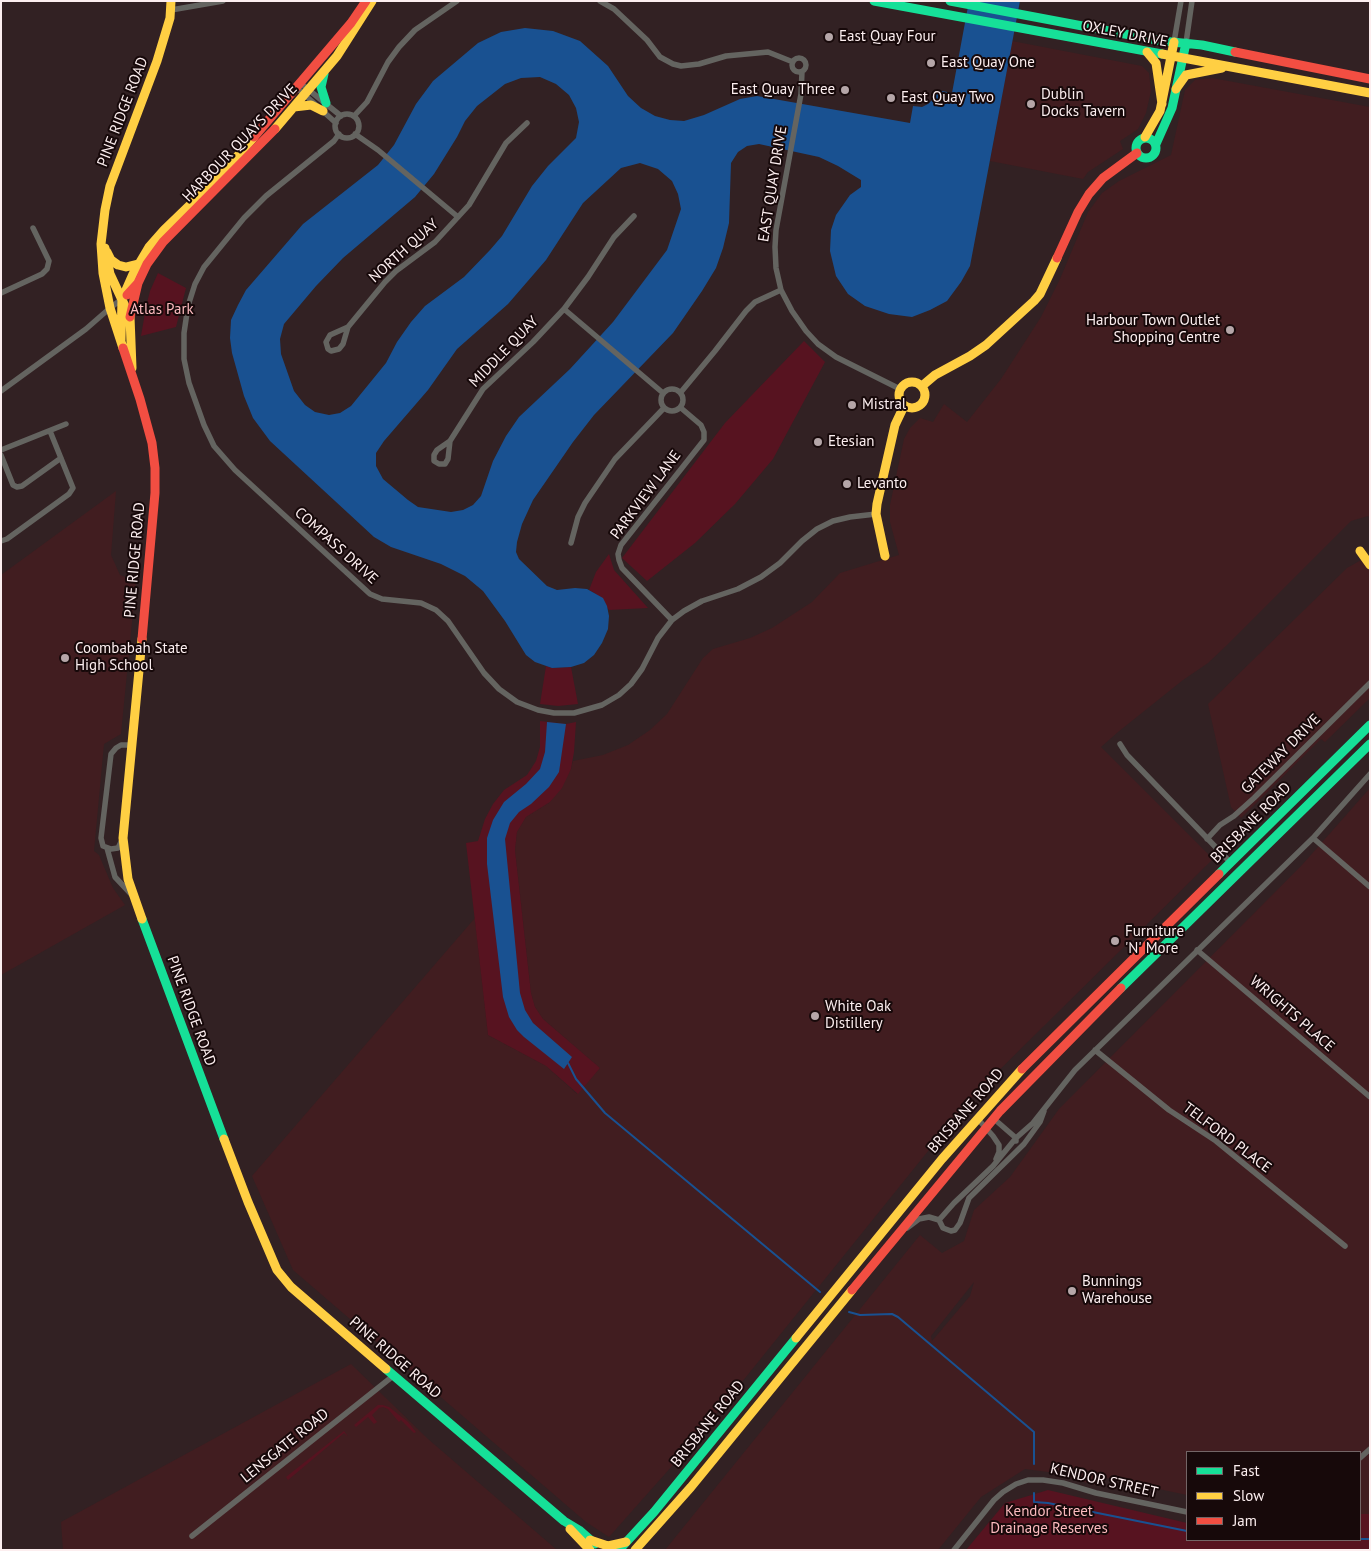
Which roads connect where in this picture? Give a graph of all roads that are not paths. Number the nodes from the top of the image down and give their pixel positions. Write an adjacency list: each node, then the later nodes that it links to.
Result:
1 (223, 1): 10 (street)
2 (366, 1): 21 (main road, HARBOUR QUAYS DRIVE)
3 (372, 1): 18 (main road, HARBOUR QUAYS DRIVE)
4 (457, 1): 29 (street)
5 (600, 1): 16 (street)
6 (874, 1): 13 (main road, OXLEY DRIVE)
7 (950, 1): 11 (main road, OXLEY DRIVE)
8 (1181, 1): 11 (street)
9 (1192, 1): 12 (street)
10 (171, 6): 40 (main road, PINE RIDGE ROAD)
11 (1174, 42): 12 (main road, OXLEY DRIVE); 14 (main road)
12 (1186, 43): 15 (main road); 20 (main road, OXLEY DRIVE)
13 (1147, 52): 14 (main road, OXLEY DRIVE); 25 (main road)
14 (1171, 56): 15 (main road, OXLEY DRIVE); 25 (main road)
15 (1183, 58): 17 (main road, OXLEY DRIVE); 22 (main road)
16 (793, 62): 19 (street); 19 (street)
17 (1227, 66): 22 (main road); 24 (main road, OXLEY DRIVE)
18 (326, 69): 23 (main road, HARBOUR QUAYS DRIVE); 26 (main road)
19 (802, 72): 44 (street, EAST QUAY DRIVE)
20 (1370, 79)
21 (298, 85): 23 (street); 42 (main road, HARBOUR QUAYS DRIVE)
22 (1176, 89): 35 (main road)
23 (307, 92): 26 (street); 27 (main road, HARBOUR QUAYS DRIVE)
24 (1370, 93)
25 (1162, 104): 34 (main road)
26 (324, 107): 27 (main road); 28 (street); 30 (street)
27 (294, 108): 43 (main road, HARBOUR QUAYS DRIVE)
28 (341, 116): 29 (street); 30 (street)
29 (354, 116): 33 (street)
30 (336, 123): 32 (street)
31 (527, 123): 38 (street, NORTH QUAY)
32 (339, 134): 33 (street); 73 (street, COMPASS DRIVE)
33 (355, 134): 38 (street, NORTH QUAY)
34 (1145, 138): 35 (main road); 36 (main road)
35 (1156, 144): 36 (main road)
36 (1137, 153): 53 (main road)
37 (634, 216): 48 (street, MIDDLE QUAY)
38 (458, 218): 50 (street, NORTH QUAY)
39 (33, 228): 45 (street)
40 (102, 232): 41 (main road, PINE RIDGE ROAD); 47 (main road, PINE RIDGE ROAD)
41 (106, 250): 42 (main road); 46 (main road, PINE RIDGE ROAD)
42 (138, 264): 46 (main road, HARBOUR QUAYS DRIVE)
43 (138, 283): 46 (main road, HARBOUR QUAYS DRIVE); 49 (main road)
44 (781, 290): 54 (street, EAST QUAY DRIVE); 56 (street)
45 (1, 293)
46 (122, 299): 47 (street); 49 (main road, PINE RIDGE ROAD); 51 (main road, HARBOUR QUAYS DRIVE)
47 (110, 308): 51 (main road, PINE RIDGE ROAD); 55 (street)
48 (564, 309): 57 (street); 63 (street, MIDDLE QUAY)
49 (130, 317): 52 (main road, PINE RIDGE ROAD)
50 (348, 326): 50 (street)
51 (121, 343): 52 (main road, PINE RIDGE ROAD)
52 (132, 376): 78 (main road, PINE RIDGE ROAD)
53 (922, 386): 54 (main road); 58 (main road)
54 (900, 389): 58 (main road)
55 (1, 391)
56 (681, 392): 57 (street); 60 (street)
57 (663, 394): 59 (street)
58 (904, 406): 67 (main road)
59 (664, 408): 60 (street); 69 (street)
60 (681, 408): 73 (street, PARKVIEW LANE)
61 (66, 424): 62 (street)
62 (50, 431): 64 (street); 66 (street)
63 (450, 441)
64 (1, 450)
65 (1, 455): 66 (street)
66 (61, 458): 68 (street)
67 (876, 514): 71 (main road); 73 (street, COMPASS DRIVE)
68 (1, 540)
69 (571, 543)
70 (1360, 551): 72 (main road)
71 (885, 556)
72 (1370, 565)
73 (672, 620)
74 (1370, 683): 82 (street, GATEWAY DRIVE)
75 (1370, 725): 84 (main road, BRISBANE ROAD)
76 (1120, 744): 82 (street)
77 (1370, 744): 92 (main road, BRISBANE ROAD)
78 (131, 745): 80 (main road, PINE RIDGE ROAD); 83 (street)
79 (1370, 774): 81 (street)
80 (123, 838): 83 (street); 86 (main road, PINE RIDGE ROAD)
81 (1312, 838): 85 (street); 87 (street)
82 (1208, 839): 84 (street)
83 (107, 848): 86 (street)
84 (1230, 862): 91 (main road, BRISBANE ROAD)
85 (1370, 887)
86 (133, 896): 100 (main road, PINE RIDGE ROAD)
87 (1198, 950): 88 (street); 89 (street, WRIGHTS PLACE)
88 (1095, 1050): 90 (street); 99 (street, TELFORD PLACE)
89 (1370, 1097)
90 (1045, 1109): 94 (street); 95 (street)
91 (980, 1115): 92 (street); 93 (street); 104 (main road, BRISBANE ROAD)
92 (993, 1119): 93 (main road, BRISBANE ROAD); 94 (street)
93 (986, 1128): 96 (street); 98 (main road, BRISBANE ROAD)
94 (1016, 1138): 95 (street); 96 (street)
95 (1014, 1155): 97 (street)
96 (983, 1174): 97 (street)
97 (939, 1220): 98 (street)
98 (894, 1237): 102 (main road, BRISBANE ROAD)
99 (1345, 1246)
100 (394, 1376): 103 (street, LENSGATE ROAD); 105 (main road, PINE RIDGE ROAD)
101 (1186, 1512): 110 (street, KENDOR STREET)
102 (658, 1526): 108 (main road, BRISBANE ROAD); 109 (main road)
103 (192, 1536)
104 (626, 1542): 105 (main road); 107 (main road, BRISBANE ROAD)
105 (588, 1546): 106 (main road, PINE RIDGE ROAD)
106 (602, 1550)
107 (619, 1550)
108 (636, 1550)
109 (644, 1550)
110 (954, 1550)

